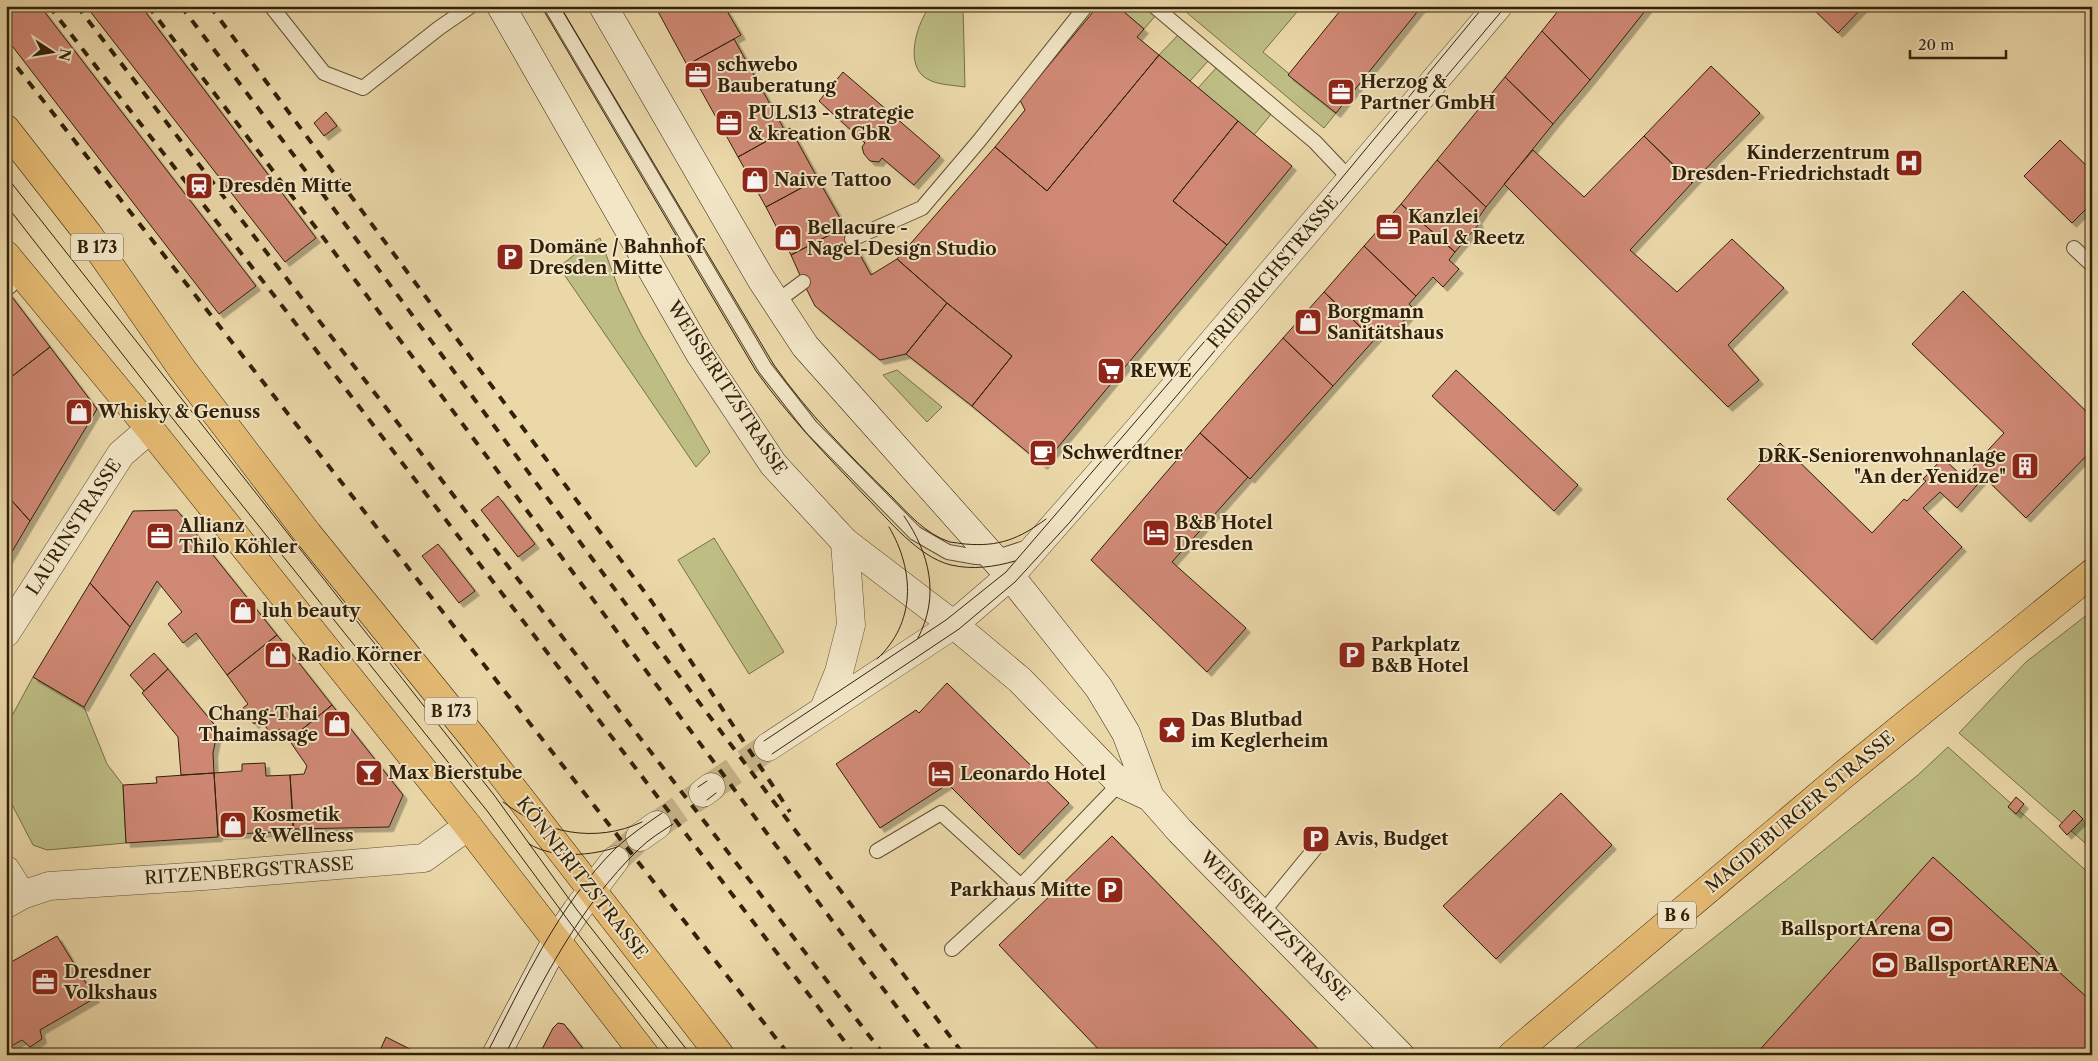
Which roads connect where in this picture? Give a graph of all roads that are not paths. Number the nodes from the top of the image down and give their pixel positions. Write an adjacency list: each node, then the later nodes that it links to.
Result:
1 (271, 6): 2 (lane)
2 (471, 6)
3 (501, 6): 18 (main road, WEISSERITZSTRASSE)
4 (551, 6): 19 (lane)
5 (603, 6): 16 (main road, WEISSERITZSTRASSE)
6 (1086, 6): 11 (lane)
7 (1154, 6): 10 (lane, FRIEDRICHSTRASSE)
8 (1498, 6): 10 (main road, FRIEDRICHSTRASSE)
9 (6, 129): 33 (main road, KÖNNERITZSTRASSE / B 173)
10 (1351, 180): 19 (main road, FRIEDRICHSTRASSE)
11 (852, 239)
12 (2074, 248): 13 (lane)
13 (2092, 265)
14 (11, 273): 17 (main road)
15 (803, 282): 16 (lane)
16 (776, 302): 19 (main road, WEISSERITZSTRASSE)
17 (150, 429): 22 (main road, LAURINSTRASSE); 27 (main road)
18 (845, 542): 21 (main road, WEISSERITZSTRASSE); 23 (main road)
19 (1002, 567): 21 (main road, FRIEDRICHSTRASSE); 26 (main road, WEISSERITZSTRASSE)
20 (2092, 573): 42 (main road, MAGDEBURGER STRASSE / B 6)
21 (953, 625): 23 (main road, FRIEDRICHSTRASSE); 25 (main road, WEISSERITZSTRASSE)
22 (6, 634)
23 (824, 709): 24 (main road, FRIEDRICHSTRASSE)
24 (768, 747)
25 (1120, 783): 26 (main road, WEISSERITZSTRASSE); 32 (lane)
26 (1150, 797): 35 (main road, WEISSERITZSTRASSE)
27 (468, 826): 34 (main road, RITZENBERGSTRASSE); 36 (main road)
28 (1322, 840): 35 (lane)
29 (877, 851): 32 (lane)
30 (615, 860): 33 (main road)
31 (6, 870): 34 (main road)
32 (1021, 886): 37 (lane)
33 (591, 890): 36 (main road); 40 (main road, KÖNNERITZSTRASSE / B 173)
34 (14, 900)
35 (1262, 913): 41 (main road, WEISSERITZSTRASSE)
36 (556, 941): 38 (main road); 39 (main road)
37 (952, 949)
38 (496, 1055)
39 (645, 1055)
40 (720, 1055)
41 (1400, 1055)
42 (1512, 1055)

